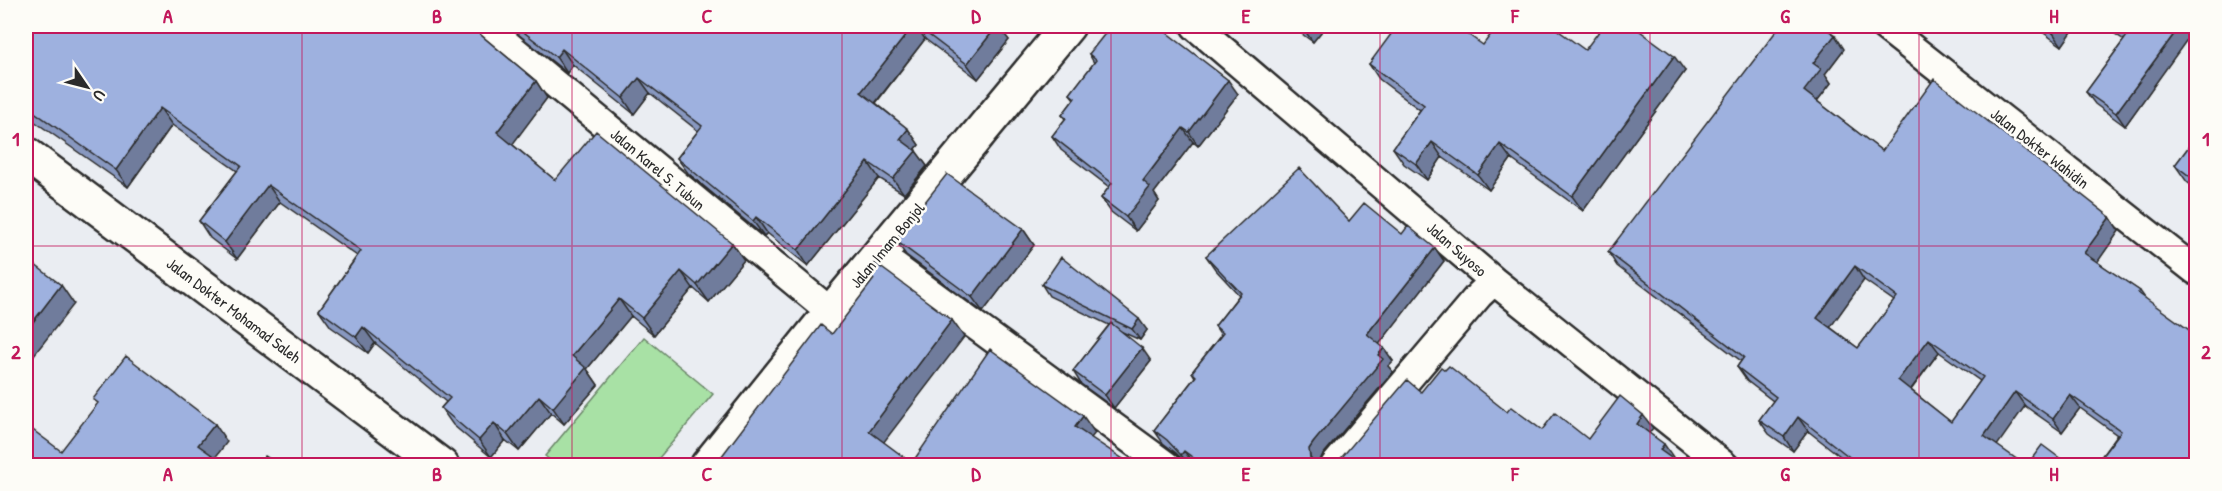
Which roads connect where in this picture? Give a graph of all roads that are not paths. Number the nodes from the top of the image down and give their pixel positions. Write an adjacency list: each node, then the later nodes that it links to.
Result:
1 (485, 26): 9 (street, Jalan Karel S. Tubun)
2 (1068, 26): 6 (street, Jalan Imam Bonjol)
3 (1195, 26): 8 (street, Jalan Suyoso)
4 (1884, 26): 7 (street, Jalan Dokter Wahidin)
5 (26, 154): 10 (street, Jalan Dokter Mohamad Saleh)
6 (879, 255): 9 (street, Jalan Imam Bonjol); 12 (street)
7 (2196, 272)
8 (1494, 281): 13 (street); 14 (street, Jalan Suyoso)
9 (831, 312): 11 (street, Jalan Imam Bonjol)
10 (442, 465)
11 (707, 465)
12 (1167, 465)
13 (1334, 465)
14 (1725, 465)

